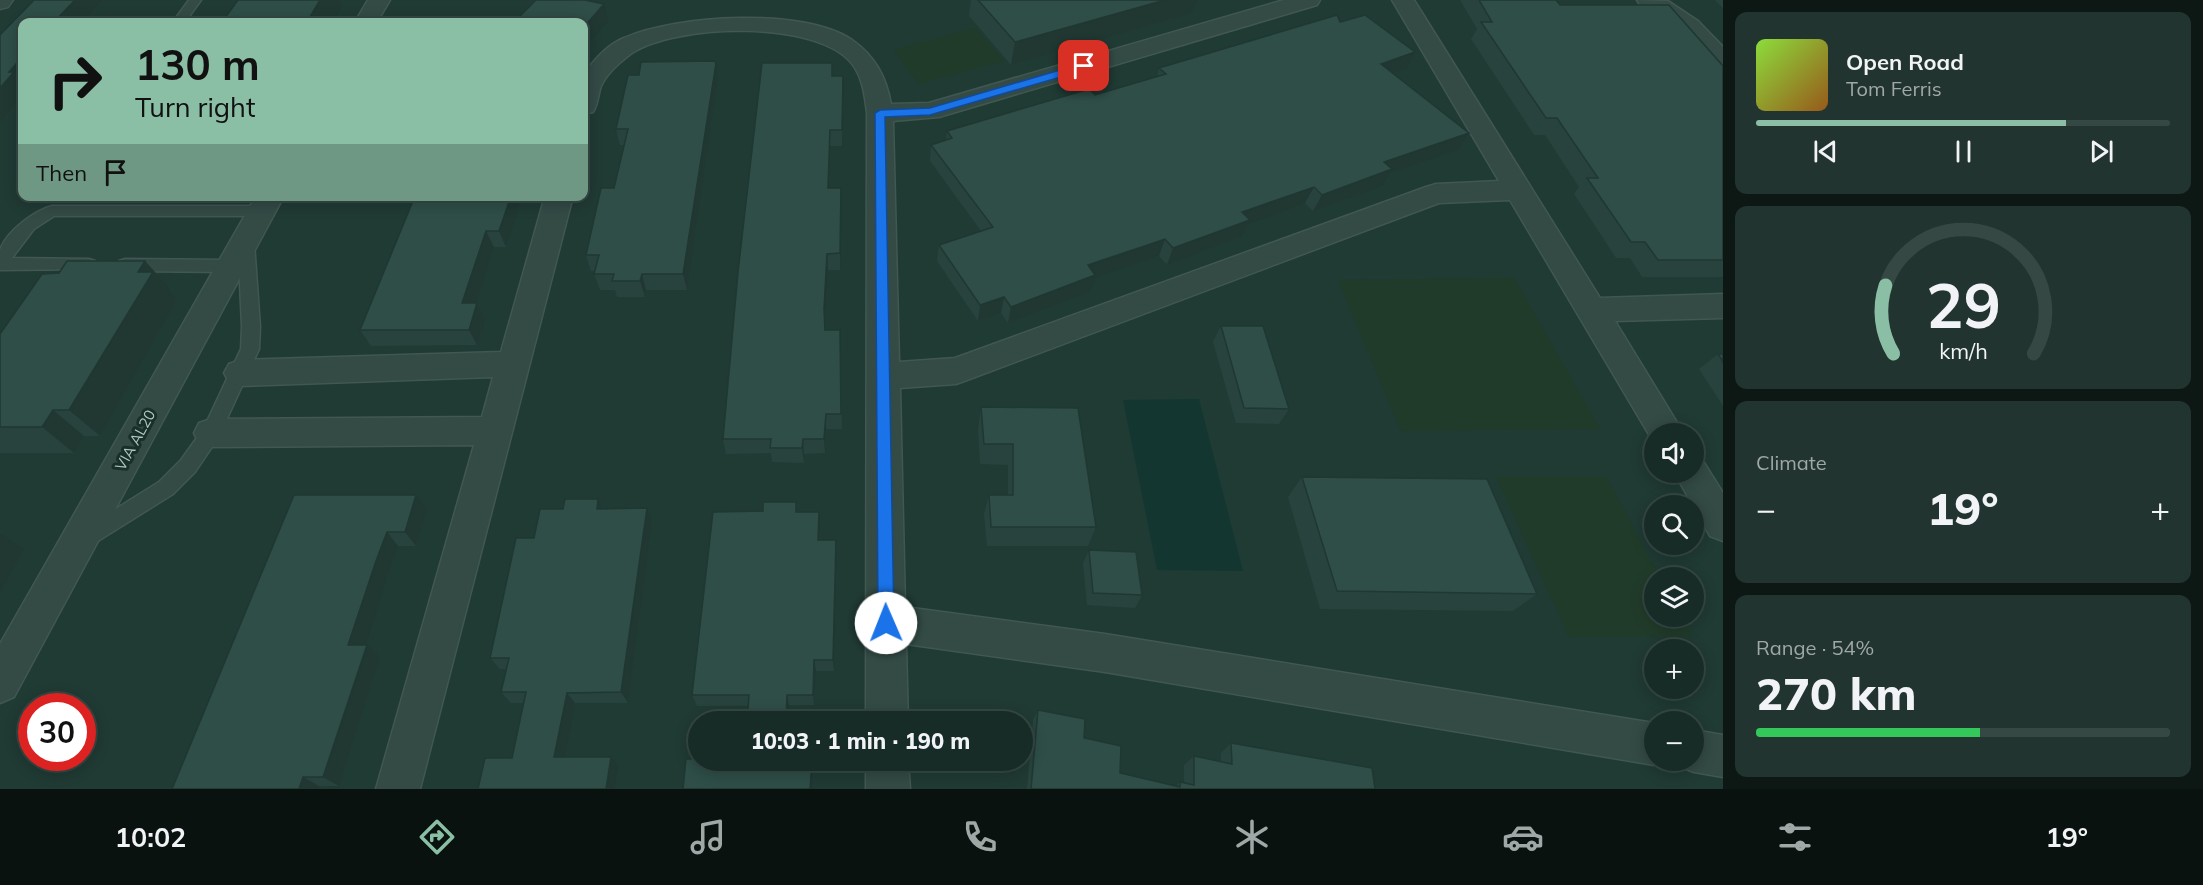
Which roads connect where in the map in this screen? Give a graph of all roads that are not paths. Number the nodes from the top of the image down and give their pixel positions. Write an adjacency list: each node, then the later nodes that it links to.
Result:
1 (195, 0): 7 (lane)
2 (379, 0): 8 (street)
3 (1309, 0): 6 (street)
4 (1403, 0): 12 (street)
5 (1648, 0): 9 (street)
6 (1255, 6): 11 (street)
7 (182, 18)
8 (368, 18)
9 (1723, 62)
10 (588, 90): 11 (street)
11 (880, 113): 21 (street)
12 (1519, 190): 18 (street); 21 (street)
13 (558, 201): 19 (street)
14 (266, 204): 15 (street, VIA AL20); 16 (lane)
15 (239, 253): 16 (lane); 20 (lane); 27 (street, VIA AL20)
16 (0, 263)
17 (1723, 306): 18 (street)
18 (1592, 310): 22 (street)
19 (512, 364): 20 (street); 23 (street)
20 (240, 373): 24 (lane)
21 (883, 376): 28 (street)
22 (1660, 423)
23 (495, 431): 24 (street); 35 (street)
24 (211, 433): 27 (lane)
25 (1698, 483): 26 (street)
26 (1723, 525)
27 (78, 542): 29 (street, VIA AL20)
28 (886, 623): 30 (street); 31 (street)
29 (0, 683)
30 (887, 711)
31 (1644, 742)
32 (1704, 753): 33 (street)
33 (1723, 756)
34 (887, 771): 36 (street)
35 (398, 789)
36 (888, 789)

